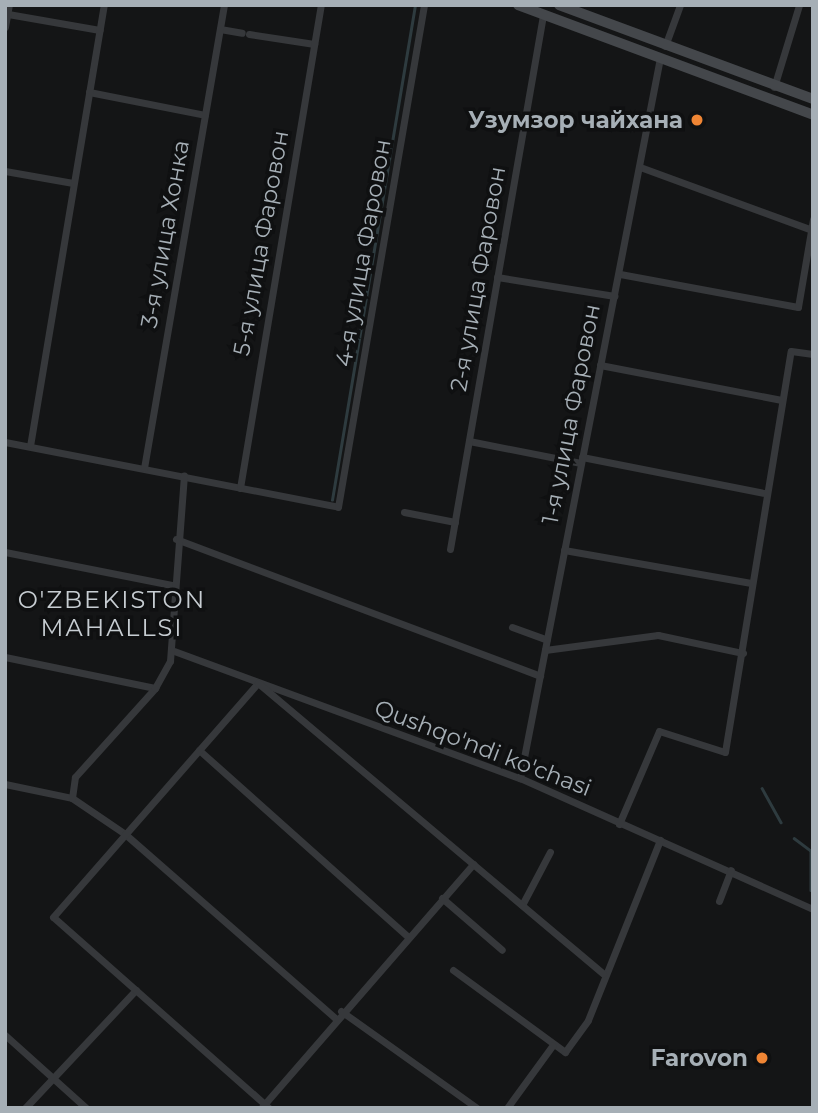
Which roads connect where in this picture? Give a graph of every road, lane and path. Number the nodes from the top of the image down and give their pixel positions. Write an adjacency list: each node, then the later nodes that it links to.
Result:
1 (104, 5): 13 (street)
2 (224, 5): 12 (street, 3-я улица Хонка)
3 (321, 5): 14 (street, 5-я улица Фаровон)
4 (424, 5): 39 (street, 4-я улица Фаровон)
5 (518, 5): 10 (main road)
6 (680, 5): 15 (street)
7 (799, 5): 17 (street)
8 (563, 6): 15 (main road)
9 (8, 9): 11 (street); 13 (street)
10 (543, 15): 16 (main road); 28 (street, 2-я улица Фаровон)
11 (5, 27)
12 (220, 29): 14 (street); 20 (street, 3-я улица Хонка)
13 (100, 30): 18 (street)
14 (314, 44): 39 (street, 5-я улица Фаровон)
15 (665, 46): 17 (main road)
16 (660, 58): 21 (main road); 22 (street, 1-я улица Фаровон)
17 (773, 88): 19 (main road)
18 (89, 92): 20 (street); 24 (street)
19 (813, 99)
20 (205, 115): 37 (street, 3-я улица Хонка)
21 (813, 115)
22 (640, 167): 26 (street); 27 (street, 1-я улица Фаровон)
23 (5, 171): 24 (street)
24 (73, 183): 35 (street)
25 (813, 219): 26 (street)
26 (809, 229): 27 (street)
27 (620, 274): 29 (street, 1-я улица Фаровон)
28 (497, 277): 29 (street); 33 (street, 2-я улица Фаровон)
29 (614, 296): 31 (street, 1-я улица Фаровон)
30 (813, 354): 32 (street)
31 (600, 365): 32 (street); 36 (street, 1-я улица Фаровон)
32 (782, 400): 40 (street)
33 (469, 441): 36 (street); 42 (street, 2-я улица Фаровон)
34 (5, 442): 35 (street)
35 (30, 446): 37 (street)
36 (582, 460): 40 (street); 45 (street, 1-я улица Фаровон)
37 (144, 468): 38 (street)
38 (184, 476): 39 (street); 43 (street)
39 (240, 488)
40 (764, 493): 47 (street)
41 (404, 512): 42 (street)
42 (455, 522): 44 (street, 2-я улица Фаровон)
43 (176, 539): 48 (street); 55 (street)
44 (450, 549)
45 (564, 550): 47 (street); 50 (street, 1-я улица Фаровон)
46 (5, 552): 48 (street)
47 (751, 583): 53 (street)
48 (172, 585): 52 (street)
49 (512, 626): 50 (street)
50 (547, 640): 51 (street, 1-я улица Фаровон)
51 (545, 650): 53 (street); 55 (street, 1-я улица Фаровон)
52 (174, 651): 56 (street, Qushqo'ndi ko'chasi); 57 (street)
53 (743, 653): 62 (street)
54 (5, 657): 57 (street)
55 (540, 676): 59 (street, 1-я улица Фаровон)
56 (258, 683): 58 (street); 59 (street, Qushqo'ndi ko'chasi); 66 (street)
57 (155, 688): 61 (street)
58 (199, 750): 63 (street); 72 (street)
59 (520, 778): 62 (street, Qushqo'ndi ko'chasi)
60 (5, 785): 61 (street)
61 (72, 798): 63 (street)
62 (619, 824): 64 (street, Qushqo'ndi ko'chasi)
63 (125, 834): 76 (street); 78 (street)
64 (660, 840): 67 (street, Qushqo'ndi ko'chasi); 75 (street)
65 (550, 852): 70 (street)
66 (473, 863): 68 (street); 70 (street)
67 (731, 870): 69 (street); 71 (street, Qushqo'ndi ko'chasi)
68 (442, 898): 72 (street); 73 (street)
69 (719, 901)
70 (522, 905): 75 (street)
71 (813, 909)
72 (407, 936): 77 (street)
73 (502, 950)
74 (453, 970): 80 (street)
75 (603, 974): 80 (street)
76 (136, 990): 81 (street); 82 (street)
77 (341, 1011): 78 (street); 85 (street)
78 (335, 1018): 82 (street)
79 (5, 1035): 81 (street)
80 (552, 1046): 86 (street)
81 (53, 1078): 83 (street); 84 (street)
82 (265, 1107)
83 (25, 1108)
84 (86, 1108)
85 (477, 1108)
86 (506, 1108)

